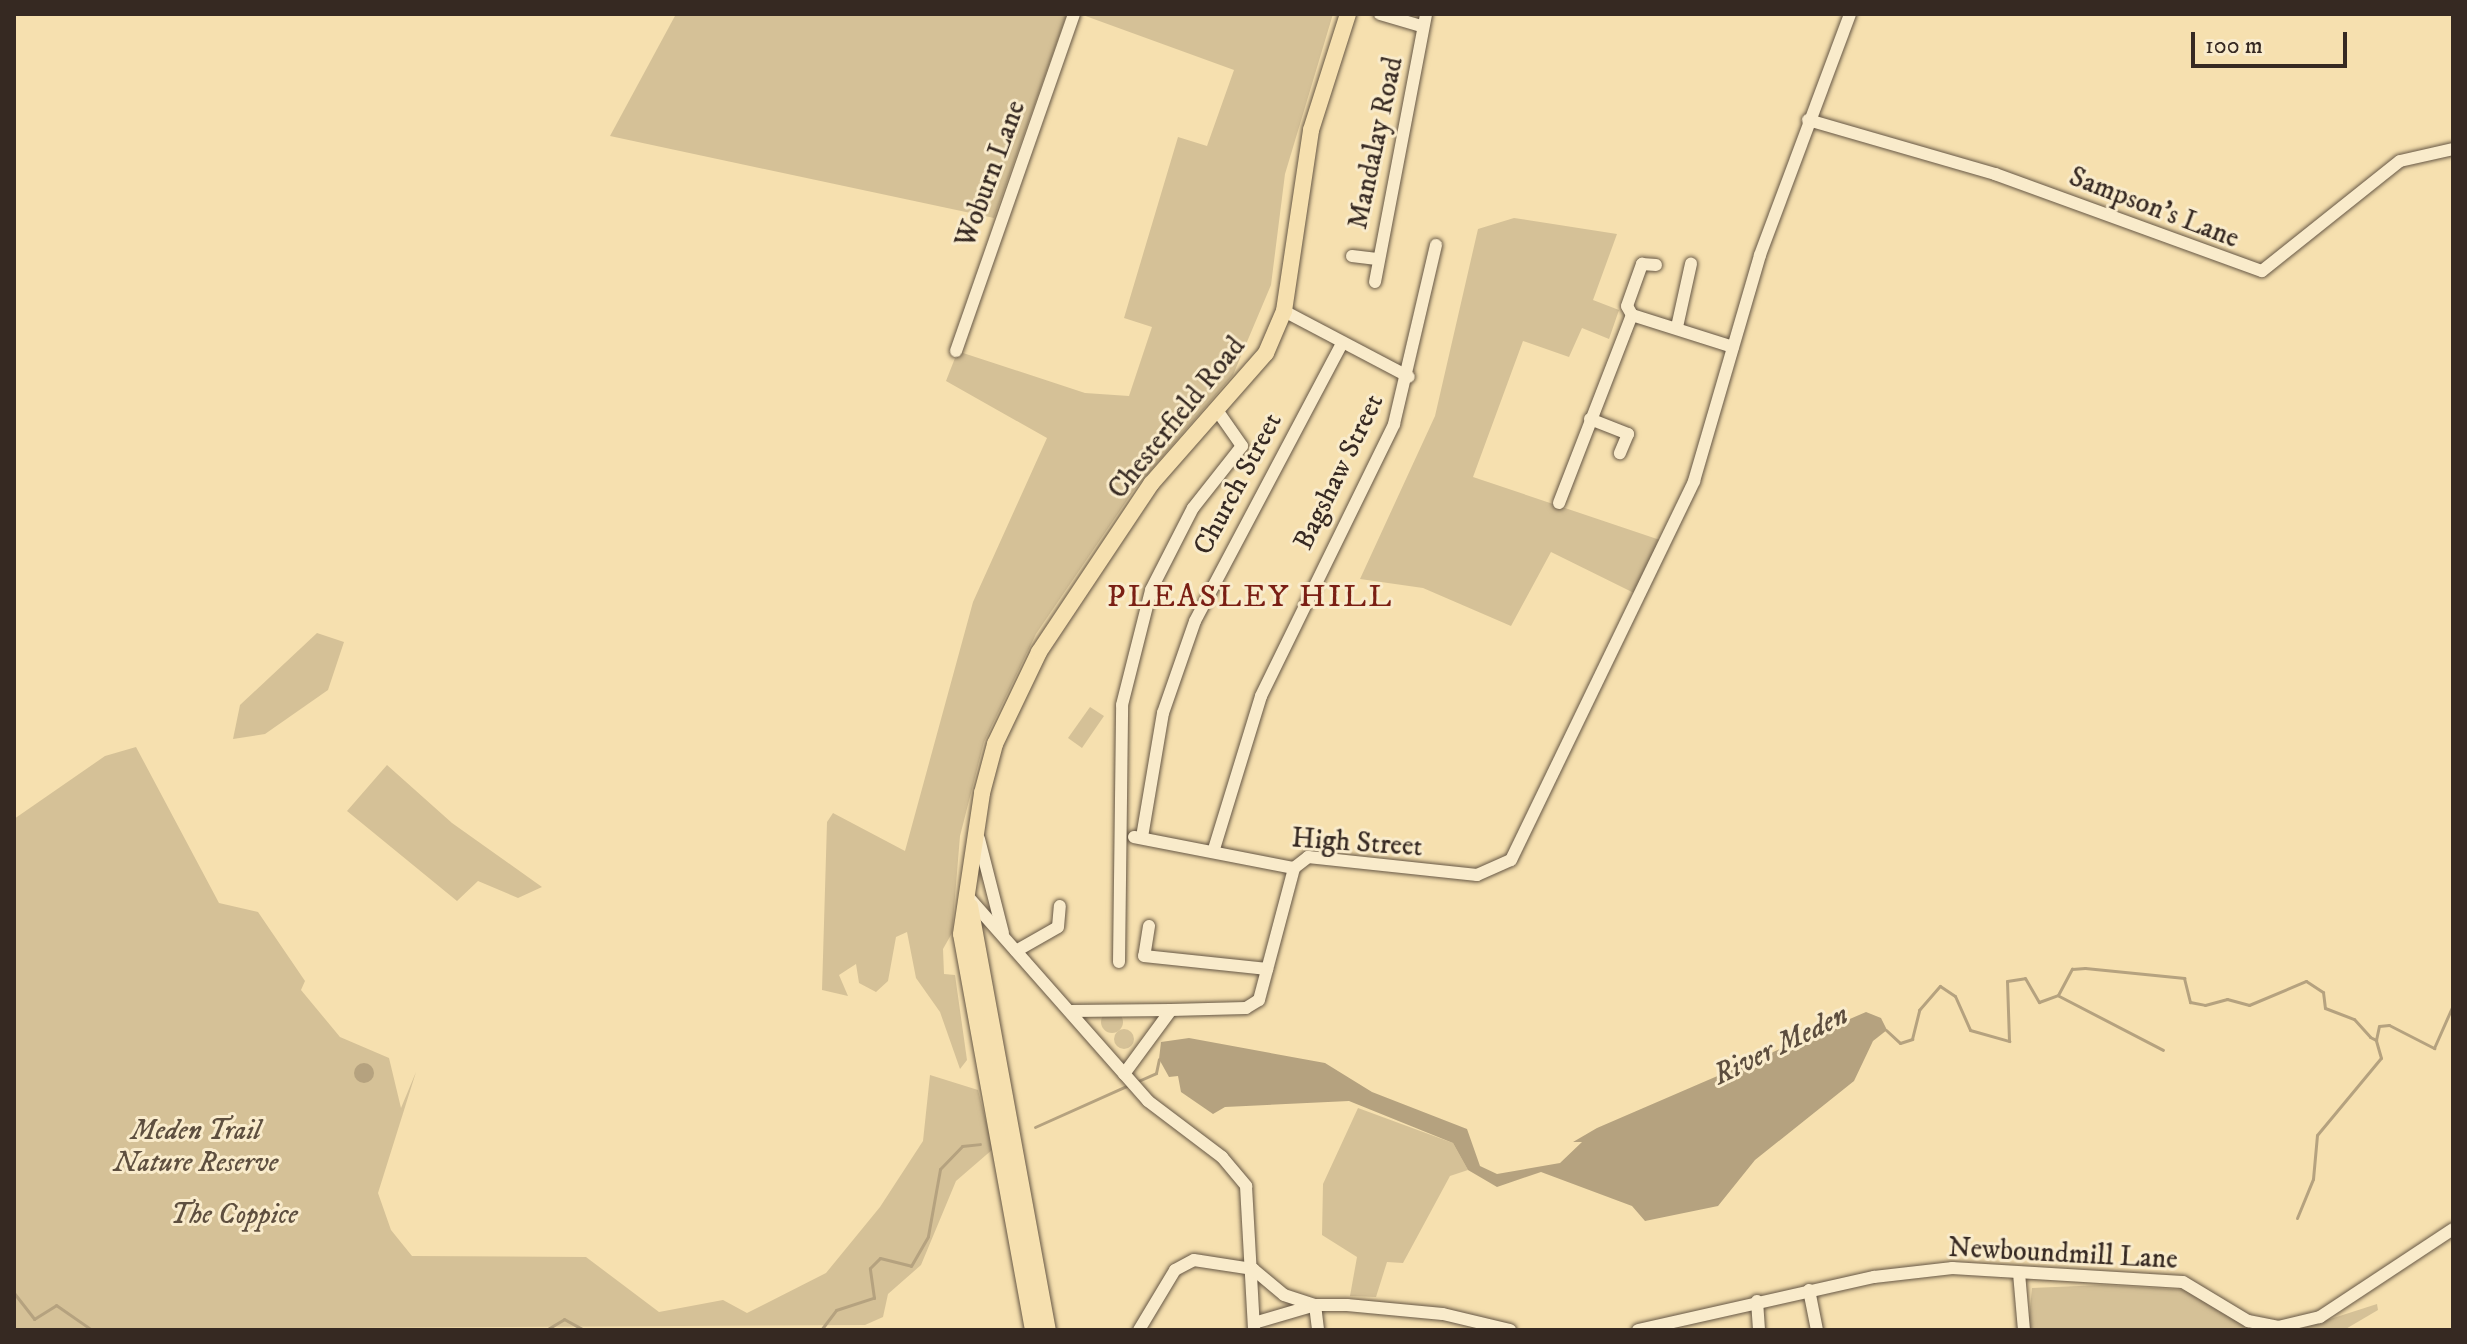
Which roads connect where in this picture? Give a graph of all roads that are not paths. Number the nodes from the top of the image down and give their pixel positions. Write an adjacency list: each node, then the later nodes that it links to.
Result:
1 (1074, 14): 19 (street, Woburn Lane)
2 (1348, 14): 14 (highway, Chesterfield Road)
3 (1380, 14): 5 (street)
4 (1850, 14): 6 (street)
5 (1424, 20): 10 (street, Mandalay Road)
6 (1808, 120): 7 (street, Sampson's Lane); 18 (street)
7 (2453, 149)
8 (1436, 245): 20 (street, Bagshaw Street)
9 (1352, 256): 10 (street)
10 (1375, 259): 13 (street, Mandalay Road)
11 (1691, 264): 16 (street)
12 (1656, 265): 15 (street)
13 (1375, 282)
14 (1284, 311): 17 (street); 21 (highway, Chesterfield Road)
15 (1632, 315): 16 (street); 22 (street)
16 (1677, 327): 18 (street)
17 (1342, 343): 20 (street); 27 (street, Church Street)
18 (1733, 347): 29 (street, High Street)
19 (956, 351)
20 (1409, 377): 28 (street, Bagshaw Street)
21 (1219, 413): 25 (highway, Chesterfield Road); 26 (street)
22 (1590, 419): 23 (street); 24 (street)
23 (1620, 453)
24 (1559, 503)
25 (976, 826): 30 (highway, Chesterfield Road); 33 (street, Chesterfield Road)
26 (1123, 836): 27 (street, High Street); 35 (street)
27 (1142, 837): 28 (street, High Street)
28 (1214, 849): 29 (street, High Street)
29 (1294, 868): 36 (street)
30 (968, 896): 33 (street, Chesterfield Road); 48 (highway); 49 (highway)
31 (1060, 906): 34 (street)
32 (1149, 926): 36 (street)
33 (1005, 936): 34 (street, Chesterfield Road)
34 (1016, 951): 38 (street, Chesterfield Road)
35 (1119, 962)
36 (1267, 969): 37 (street)
37 (1171, 1010): 38 (street); 39 (street)
38 (1070, 1011): 39 (street, Chesterfield Road)
39 (1126, 1076): 41 (street, Chesterfield Road)
40 (2453, 1229): 42 (street, Newboundmill Lane)
41 (1253, 1269): 45 (street); 46 (street); 47 (street)
42 (2019, 1273): 43 (street, Newboundmill Lane); 55 (street)
43 (1809, 1290): 44 (street, Newboundmill Lane); 54 (street)
44 (1757, 1301): 52 (street, Newboundmill Lane); 53 (street)
45 (1315, 1305): 46 (street); 50 (street); 51 (street)
46 (1254, 1327)
47 (1147, 1328)
48 (1033, 1330)
49 (1048, 1330)
50 (1318, 1330)
51 (1510, 1330)
52 (1638, 1330)
53 (1759, 1330)
54 (1817, 1330)
55 (2024, 1330)

